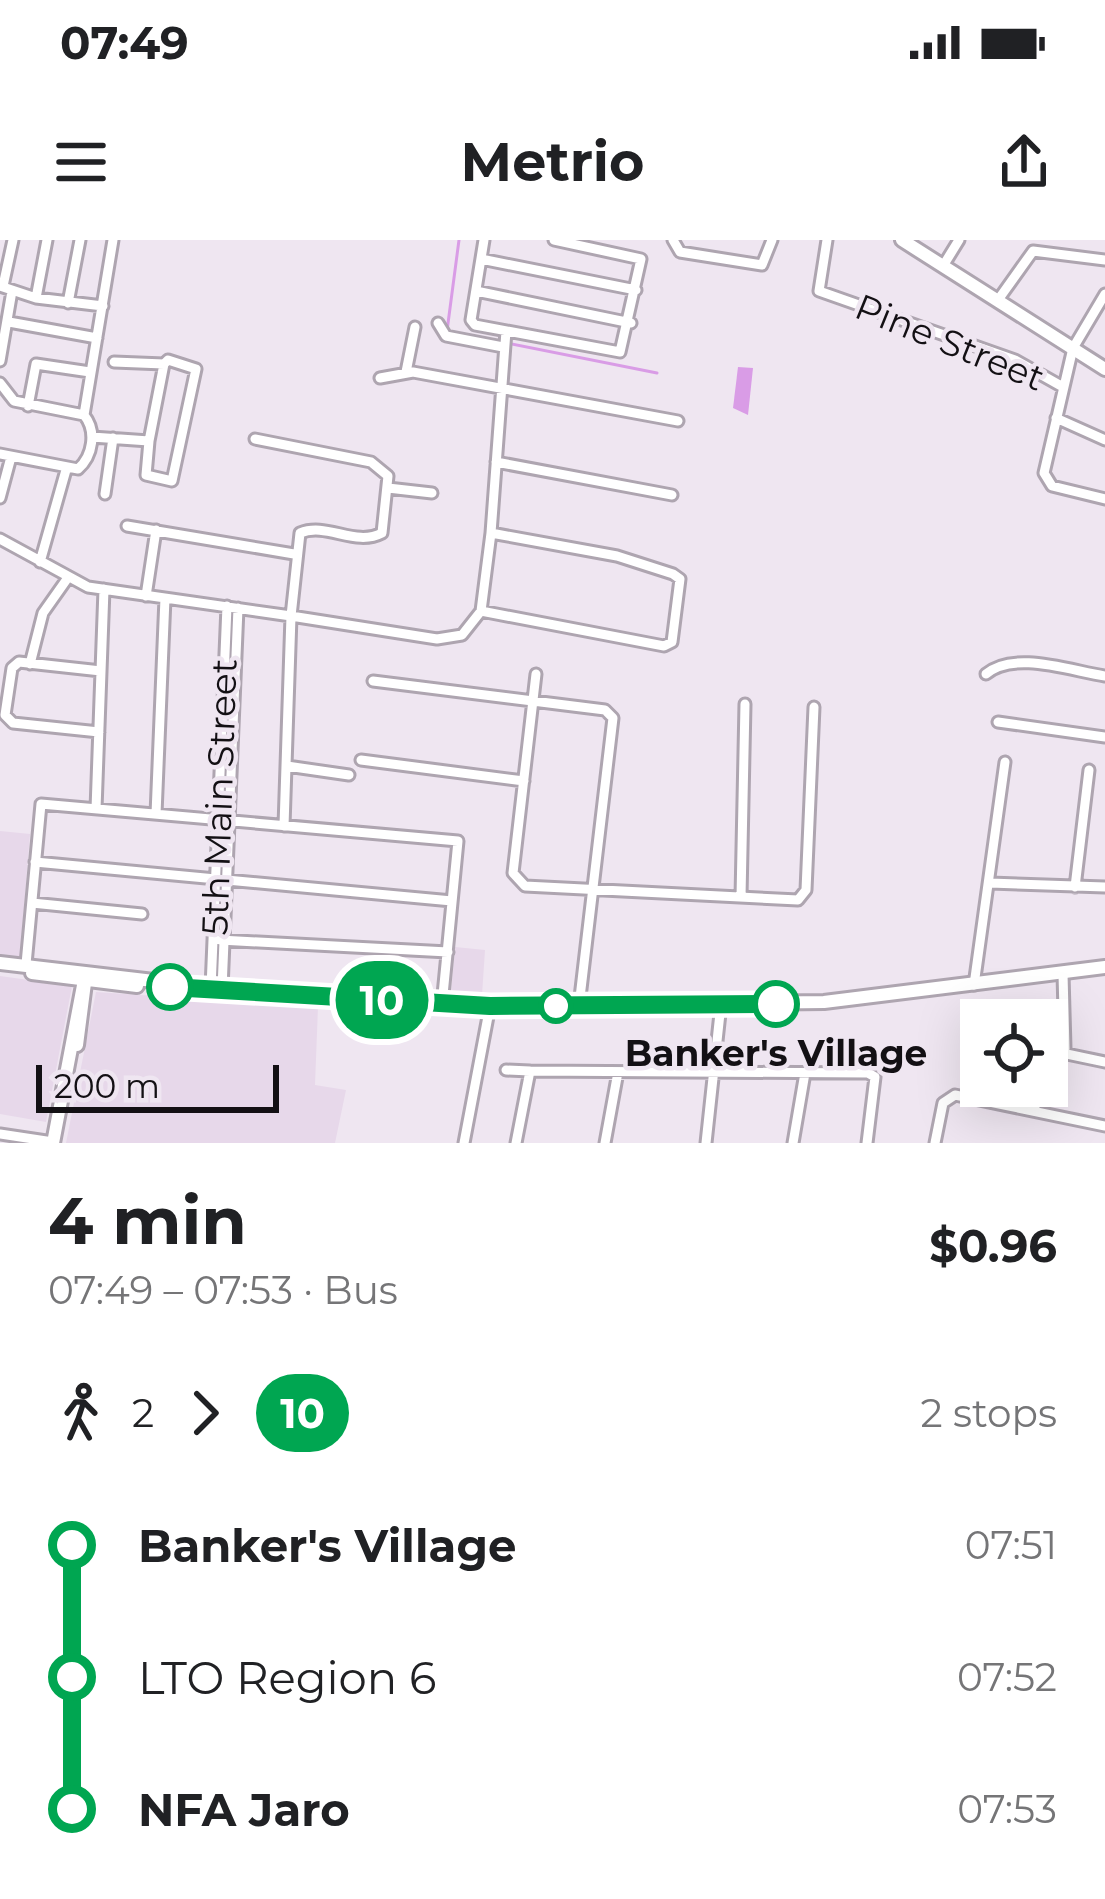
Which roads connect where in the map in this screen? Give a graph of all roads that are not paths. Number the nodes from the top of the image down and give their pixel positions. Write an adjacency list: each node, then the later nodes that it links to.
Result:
1 (13, 240): 15 (street)
2 (47, 240): 19 (street)
3 (80, 240): 21 (street)
4 (113, 240): 23 (street)
5 (484, 240): 12 (street)
6 (554, 240): 16 (street)
7 (673, 240): 8 (street)
8 (772, 240)
9 (827, 240): 40 (street, Pine Street)
10 (902, 240): 14 (main road)
11 (959, 240): 14 (street)
12 (481, 260): 16 (street); 17 (street)
13 (1105, 260): 20 (street)
14 (943, 266): 20 (main road)
15 (5, 288): 19 (street); 25 (street)
16 (636, 290): 22 (street)
17 (476, 291): 27 (street); 30 (street)
18 (1105, 294): 31 (street)
19 (36, 298): 21 (street)
20 (998, 300): 31 (main road)
21 (68, 303): 23 (street)
22 (634, 304): 24 (street); 27 (street)
23 (103, 306): 29 (street)
24 (649, 307)
25 (9, 322): 29 (street); 32 (street)
26 (438, 322): 30 (street)
27 (631, 323): 30 (street)
28 (415, 327): 37 (street)
29 (97, 338): 36 (street)
30 (504, 340): 41 (street)
31 (1073, 348): 35 (main road); 40 (street)
32 (0, 361)
33 (114, 362): 34 (street)
34 (164, 364): 50 (street); 50 (street)
35 (1105, 369)
36 (90, 372): 42 (street); 43 (street)
37 (406, 372): 38 (street); 41 (street)
38 (380, 378)
39 (0, 383): 42 (street)
40 (1064, 387): 44 (street)
41 (500, 388): 45 (street); 52 (street)
42 (28, 406): 43 (street)
43 (84, 415): 46 (street)
44 (1056, 418): 49 (street); 59 (street)
45 (678, 421)
46 (92, 437): 47 (street); 53 (street)
47 (113, 438): 50 (street); 56 (street)
48 (255, 439): 54 (street)
49 (1105, 440)
50 (149, 441)
51 (5, 456): 53 (street); 58 (street)
52 (496, 462): 57 (street); 62 (street)
53 (66, 470): 65 (street)
54 (388, 488): 55 (street); 64 (street)
55 (432, 493)
56 (105, 494)
57 (672, 495)
58 (0, 498)
59 (1105, 500)
60 (128, 526): 61 (street)
61 (156, 530): 64 (street); 68 (street)
62 (491, 533): 71 (street); 71 (street)
63 (0, 539): 65 (street)
64 (294, 554): 72 (street)
65 (40, 562): 66 (street)
66 (67, 579): 67 (street); 73 (street)
67 (104, 589): 68 (street); 74 (street)
68 (146, 596): 69 (street)
69 (165, 598): 70 (street); 92 (street)
70 (232, 607): 72 (street); 93 (street, 5th Main Street)
71 (481, 611): 72 (street)
72 (291, 616): 87 (street)
73 (30, 664): 74 (street); 83 (street)
74 (100, 671): 83 (street)
75 (536, 674): 79 (street)
76 (986, 674): 77 (street)
77 (1105, 676)
78 (373, 681): 79 (street)
79 (531, 703): 90 (street); 100 (street)
80 (745, 704): 101 (street)
81 (814, 707): 101 (street)
82 (998, 722): 84 (street)
83 (99, 732): 91 (street)
84 (1105, 737)
85 (361, 760): 90 (street)
86 (1005, 762): 96 (street)
87 (287, 766): 89 (street); 94 (street)
88 (1089, 770): 98 (street)
89 (349, 775)
90 (524, 781): 100 (street)
91 (96, 809): 92 (street); 95 (street)
92 (156, 814): 93 (street)
93 (224, 821): 94 (street); 97 (street, 5th Main Street)
94 (284, 826): 102 (street)
95 (35, 862): 97 (street); 103 (street)
96 (990, 883): 98 (street); 112 (street)
97 (222, 884): 102 (street); 105 (street, 5th Main Street)
98 (1075, 887): 99 (street)
99 (1105, 887)
100 (592, 894): 101 (street); 118 (street)
101 (741, 897)
102 (452, 902): 106 (street)
103 (32, 903): 104 (street); 107 (street)
104 (142, 914)
105 (219, 940): 106 (street); 113 (street, 5th Main Street)
106 (448, 952): 116 (street)
107 (26, 964): 108 (main road); 111 (main road)
108 (0, 965): 111 (main road)
109 (1105, 968): 110 (main road)
110 (1063, 974): 112 (main road); 114 (street)
111 (85, 975): 113 (main road); 130 (main road)
112 (974, 985): 115 (main road)
113 (211, 988): 116 (main road)
114 (1063, 999)
115 (721, 1004): 118 (main road); 125 (street)
116 (442, 1005): 117 (main road)
117 (490, 1006): 118 (main road); 131 (street)
118 (579, 1006)
119 (1068, 1054): 120 (street)
120 (1105, 1063)
121 (506, 1070): 122 (street)
122 (530, 1071): 123 (street); 132 (street)
123 (618, 1072): 125 (street); 133 (street)
124 (805, 1072): 125 (street); 135 (street); 136 (street)
125 (718, 1074): 134 (street)
126 (1035, 1107): 127 (street)
127 (1034, 1111): 128 (street); 137 (street)
128 (1105, 1126)
129 (0, 1134): 130 (street)
130 (53, 1143)
131 (464, 1143)
132 (517, 1143)
133 (605, 1143)
134 (706, 1143)
135 (793, 1143)
136 (867, 1143)
137 (935, 1143)

